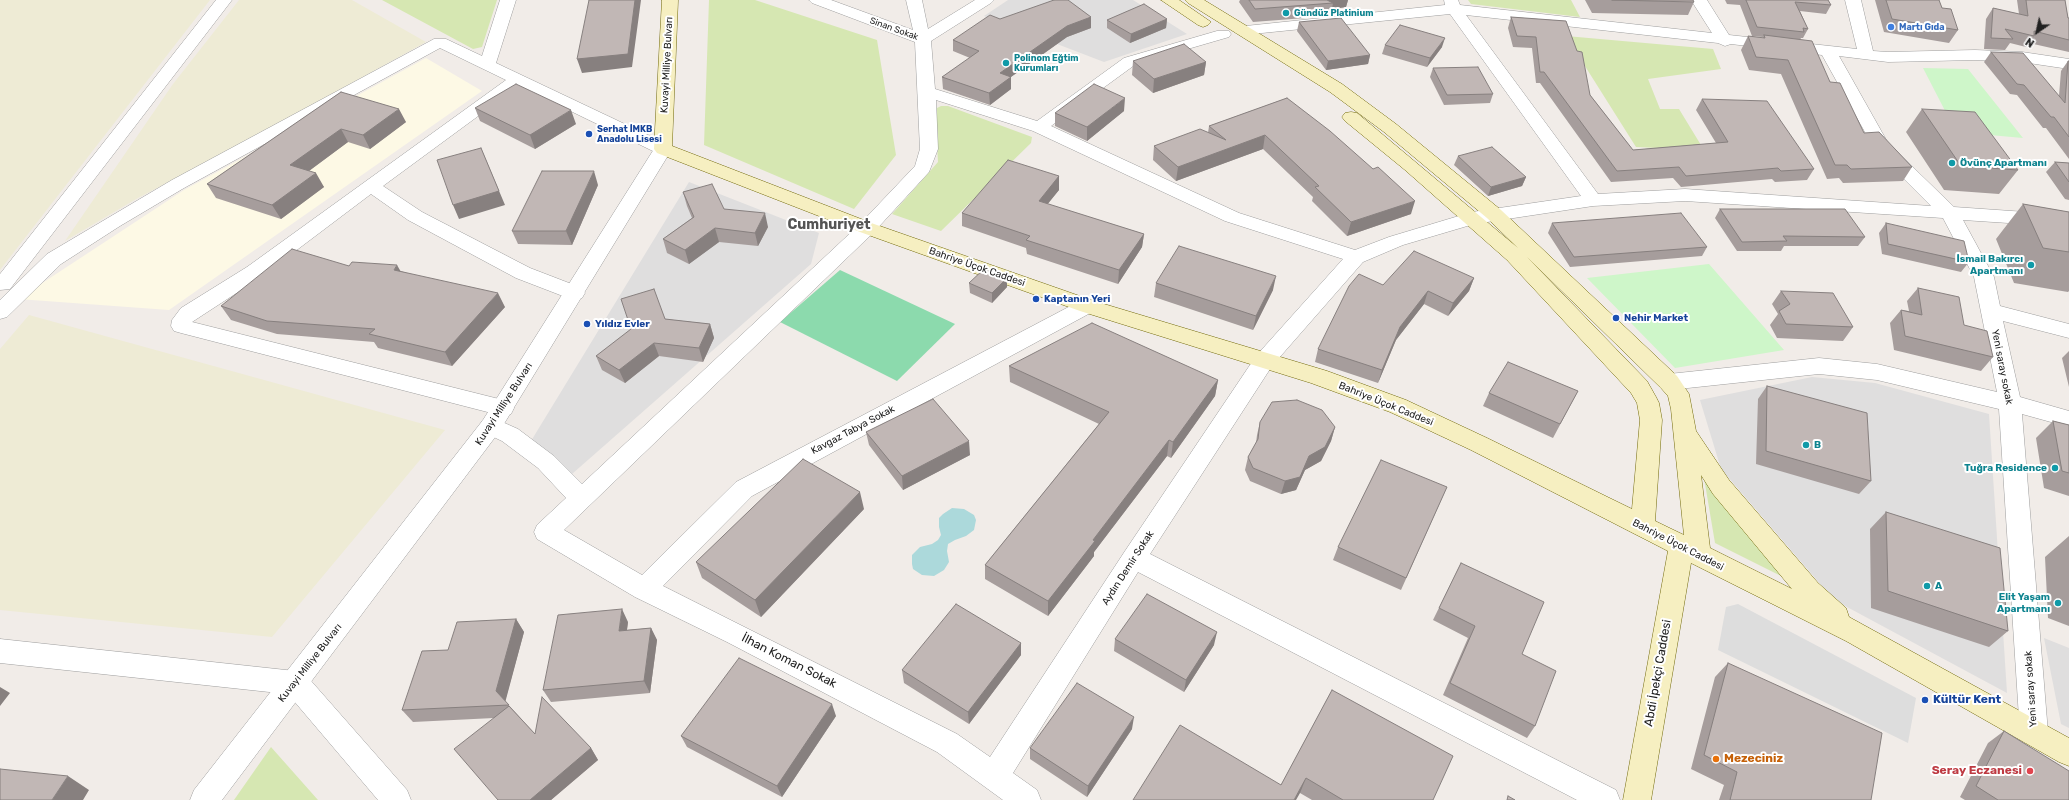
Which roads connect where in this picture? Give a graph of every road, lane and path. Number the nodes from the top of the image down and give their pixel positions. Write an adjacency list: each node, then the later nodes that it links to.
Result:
1 (224, 0): 32 (street)
2 (508, 0): 19 (street)
3 (670, 0): 23 (main road, Kuvayi Milliye Bulvarı)
4 (817, 0): 14 (street, Sinan Sokak)
5 (914, 0): 14 (street)
6 (986, 0): 14 (street, Sinan Sokak)
7 (1169, 0): 13 (main road)
8 (1193, 0): 12 (main road, Abdi İpekçi Caddesi)
9 (1699, 0): 15 (street)
10 (1853, 0): 17 (street)
11 (1452, 4): 12 (street); 15 (street); 25 (street)
12 (1242, 30): 26 (main road, Abdi İpekçi Caddesi)
13 (1222, 34): 22 (street); 28 (main road)
14 (923, 40): 21 (street)
15 (1725, 41): 16 (street)
16 (1829, 52): 17 (street); 27 (street, Yeni saray sokak)
17 (1866, 56): 18 (street)
18 (2069, 64)
19 (487, 65): 20 (street); 36 (street)
20 (517, 80): 23 (street); 24 (street)
21 (927, 92): 22 (street); 30 (street)
22 (1039, 127): 31 (street)
23 (663, 149): 30 (main road, Bahriye Üçok Caddesi); 33 (street, Kuvayi Milliye Bulvarı)
24 (371, 186): 33 (street); 41 (street)
25 (1593, 200): 26 (street); 27 (street)
26 (1494, 214): 28 (street); 39 (main road, Abdi İpekçi Caddesi)
27 (1950, 214): 29 (street); 35 (street, Yeni saray sokak)
28 (1472, 218): 31 (street); 45 (main road)
29 (2069, 221)
30 (867, 228): 34 (main road, Bahriye Üçok Caddesi); 44 (street)
31 (1356, 257): 38 (street, Aydın Demir Sokak)
32 (3, 284)
33 (575, 293): 41 (street, Kuvayi Milliye Bulvarı)
34 (1087, 306): 38 (main road, Bahriye Üçok Caddesi); 48 (street, Kavgaz Tabya Sokak)
35 (1991, 311): 37 (street); 40 (street, Yeni saray sokak)
36 (0, 312)
37 (2069, 331)
38 (1264, 361): 45 (main road, Bahriye Üçok Caddesi); 47 (street, Aydın Demir Sokak)
39 (1669, 382): 40 (street); 43 (main road, Abdi İpekçi Caddesi)
40 (2010, 403): 42 (street); 52 (street, Yeni saray sokak)
41 (497, 417): 44 (street); 51 (street, Kuvayi Milliye Bulvarı)
42 (2069, 420)
43 (1686, 433): 46 (main road, Abdi İpekçi Caddesi); 49 (main road)
44 (581, 498): 48 (street, İlhan Koman Sokak)
45 (1642, 527): 46 (main road, Bahriye Üçok Caddesi)
46 (1689, 551): 49 (main road, Bahriye Üçok Caddesi); 59 (main road, Abdi İpekçi Caddesi)
47 (1134, 558): 54 (street, Aydın Demir Sokak); 58 (street)
48 (644, 589): 54 (street, İlhan Koman Sokak)
49 (1855, 633): 52 (main road, Bahriye Üçok Caddesi)
50 (0, 651): 51 (street)
51 (295, 683): 55 (street, Kuvayi Milliye Bulvarı); 56 (street)
52 (2034, 733): 53 (main road, Bahriye Üçok Caddesi)
53 (2069, 752)
54 (994, 776): 57 (street, İlhan Koman Sokak)
55 (204, 800)
56 (397, 800)
57 (1027, 800)
58 (1606, 800)
59 (1636, 800)

